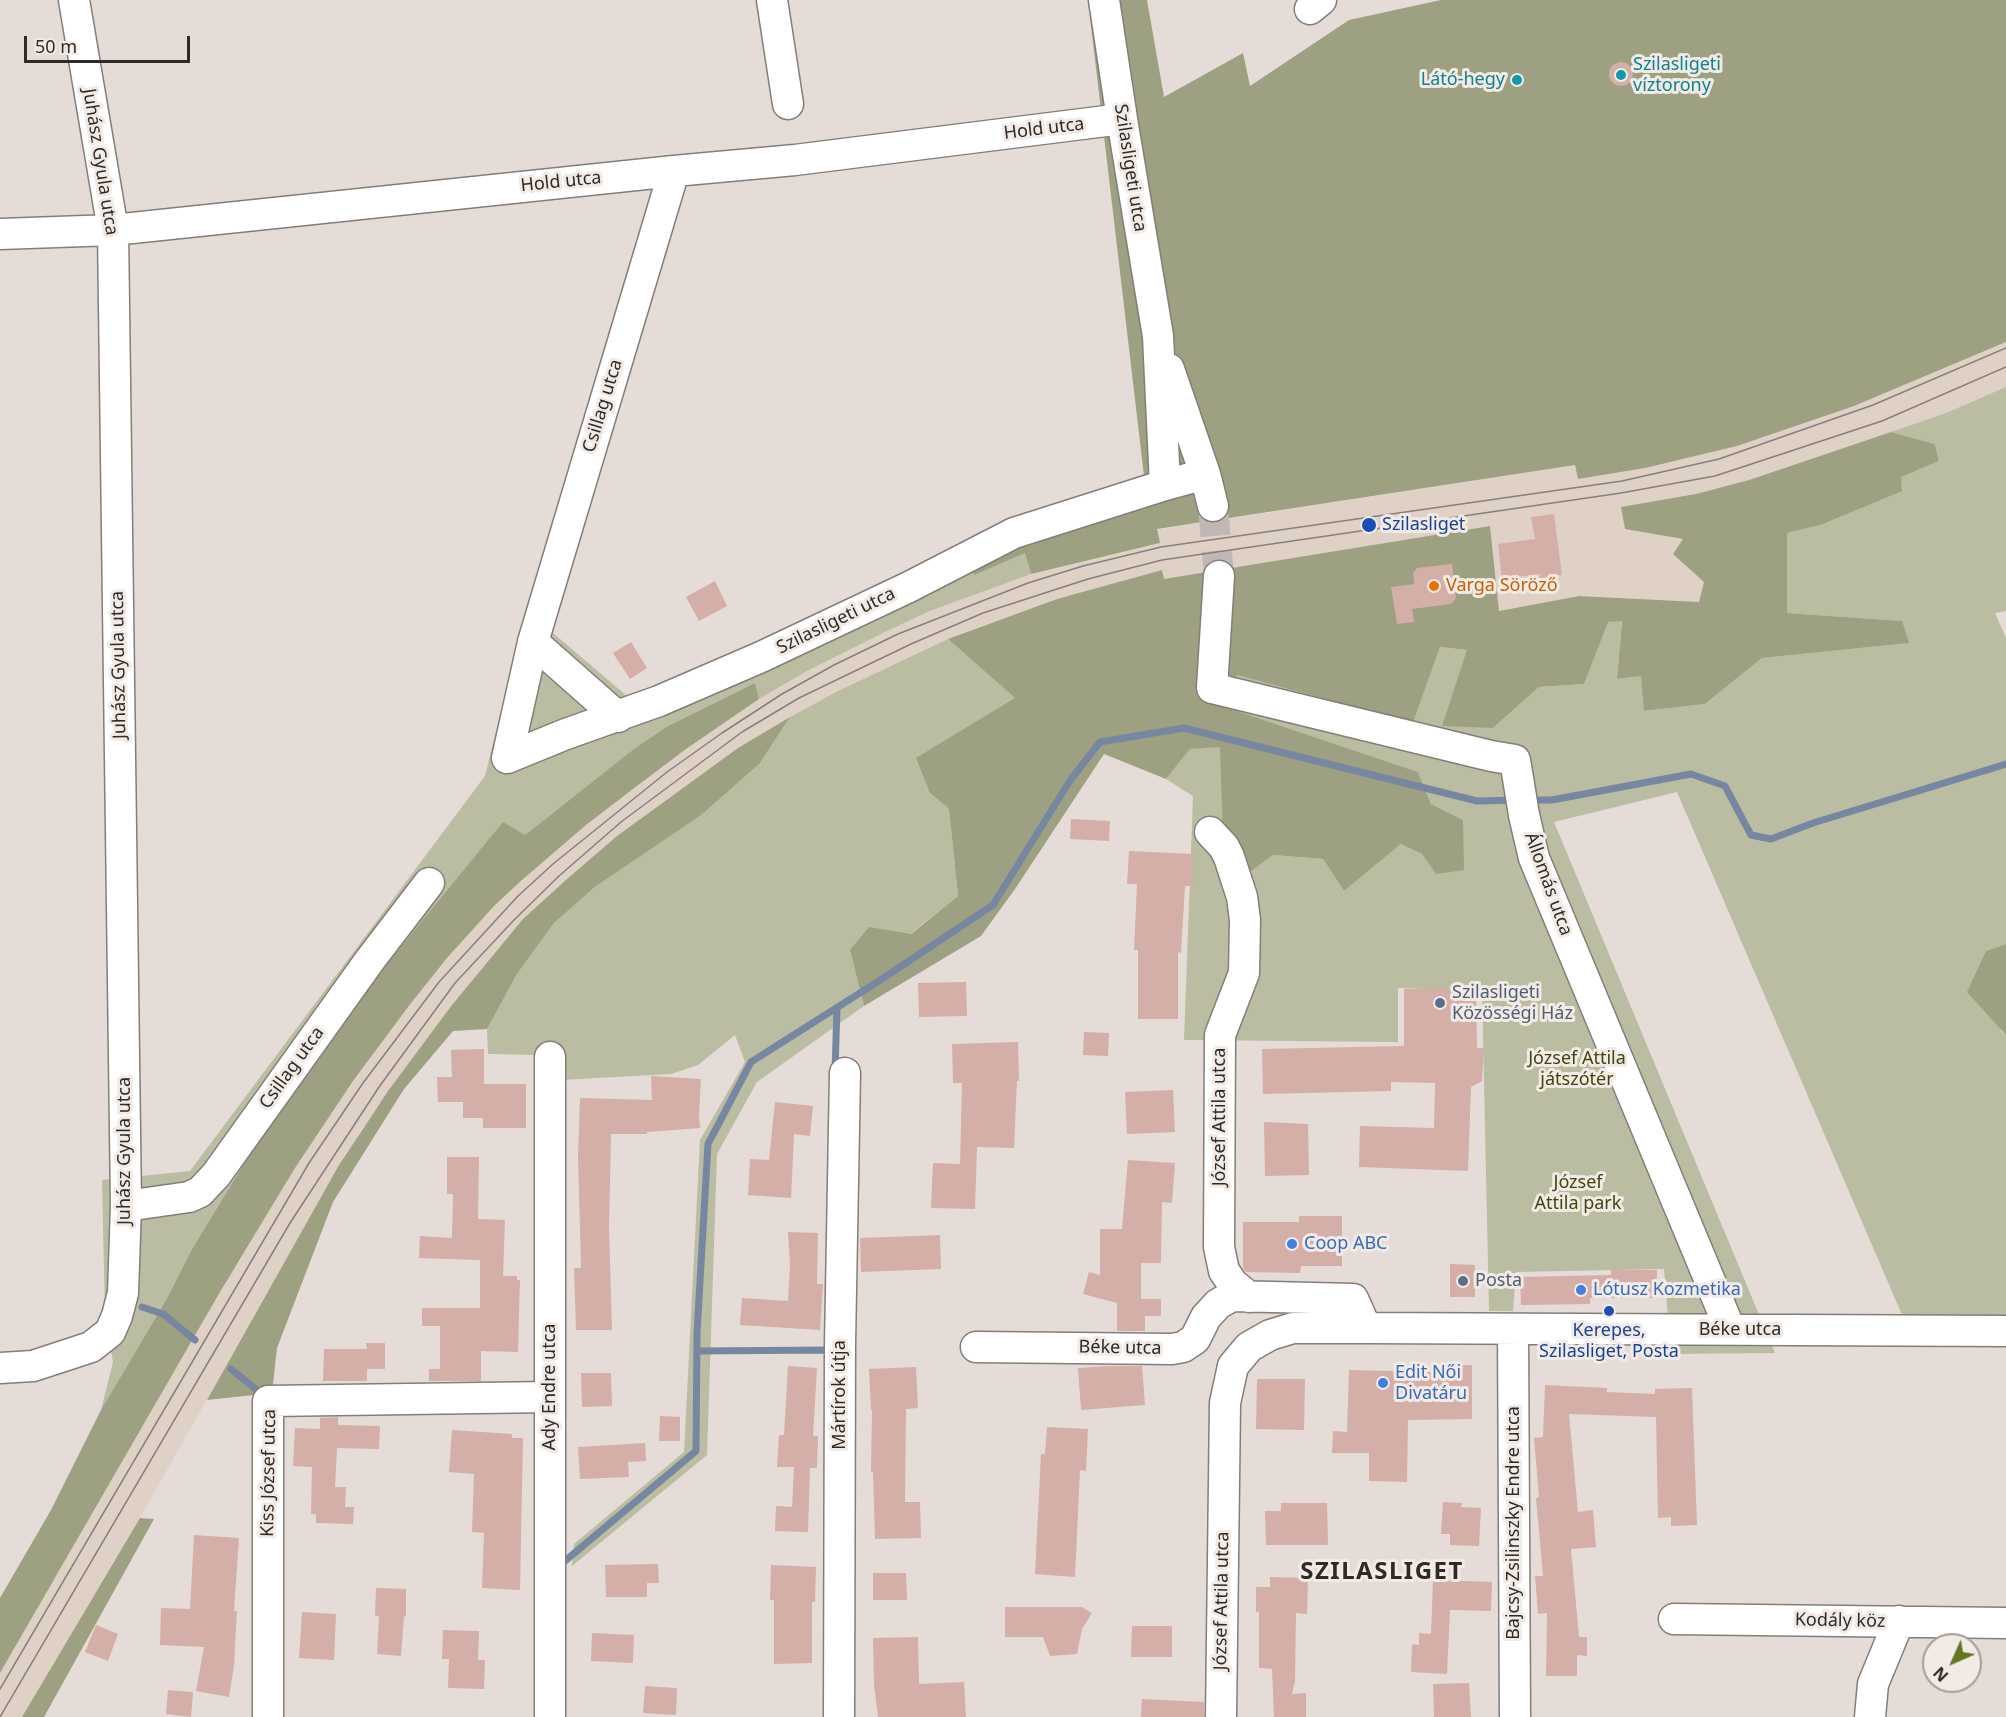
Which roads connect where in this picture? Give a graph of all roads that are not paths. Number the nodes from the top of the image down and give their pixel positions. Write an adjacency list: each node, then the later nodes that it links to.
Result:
1 (74, 0): 7 (street, Juhász Gyula utca)
2 (772, 0): 4 (street)
3 (1104, 0): 5 (street, Szilasligeti utca)
4 (788, 104)
5 (1122, 120): 6 (street, Hold utca); 9 (street, Szilasligeti utca)
6 (674, 171): 7 (street, Hold utca); 14 (street, Csillag utca)
7 (113, 230): 8 (street, Hold utca); 21 (street, Juhász Gyula utca)
8 (0, 234)
9 (1158, 336): 10 (street, Szilasligeti utca); 11 (street, Szilasligeti utca)
10 (1205, 474): 11 (street, Szilasligeti utca); 12 (street, Szilasligeti utca)
11 (1165, 485): 15 (street, Szilasligeti utca)
12 (1213, 506)
13 (1219, 576): 25 (street, Állomás utca)
14 (533, 642): 15 (street); 16 (street, Csillag utca)
15 (618, 717): 16 (street, Szilasligeti utca)
16 (507, 758)
17 (1210, 832): 22 (street, József Attila utca)
18 (429, 883): 21 (street, Csillag utca)
19 (550, 1057): 30 (street, Ady Endre utca)
20 (845, 1073): 36 (street, Mártírok útja)
21 (126, 1206): 29 (street, Juhász Gyula utca)
22 (1249, 1297): 23 (street, Béke utca); 27 (street, Béke utca)
23 (1366, 1328): 24 (street, Béke utca); 28 (street, Béke utca)
24 (1513, 1329): 25 (street, Béke utca); 38 (street, Bajcsy-Zsilinszky Endre utca)
25 (1730, 1329): 26 (street, Béke utca)
26 (2006, 1331)
27 (976, 1347)
28 (1249, 1347): 37 (street, József Attila utca)
29 (0, 1368)
30 (550, 1397): 34 (street, Kiss József utca); 35 (street, Ady Endre utca)
31 (1674, 1619): 32 (street, Kodály köz)
32 (1899, 1621): 33 (street, Kodály köz); 39 (street)
33 (2006, 1623)
34 (268, 1717)
35 (550, 1717)
36 (839, 1717)
37 (1221, 1717)
38 (1515, 1717)
39 (1870, 1717)

